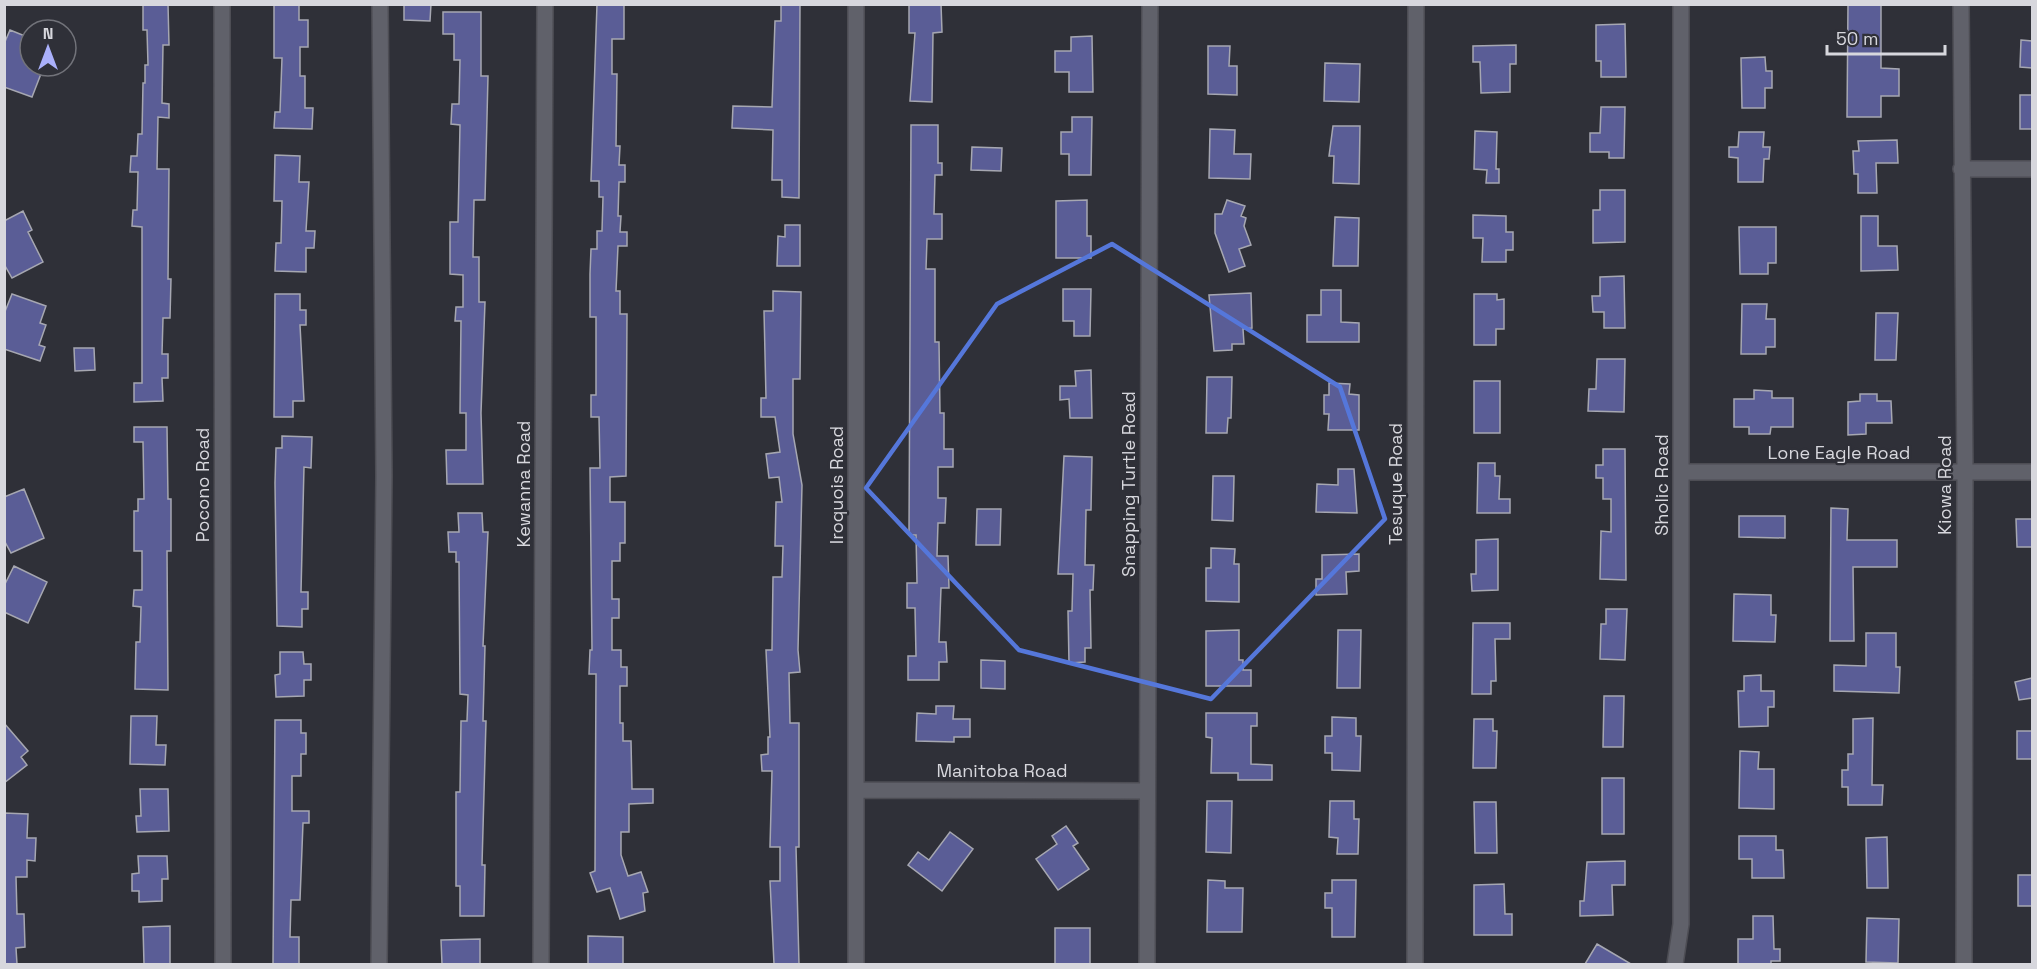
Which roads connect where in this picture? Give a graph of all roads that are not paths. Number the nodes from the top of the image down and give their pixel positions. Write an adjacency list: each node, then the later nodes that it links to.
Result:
1 (222, 4): 16 (street, Pocono Road)
2 (380, 4): 17 (street)
3 (545, 4): 18 (street, Kewanna Road)
4 (856, 4): 14 (street, Iroquois Road)
5 (1150, 4): 15 (street, Snapping Turtle Road)
6 (1416, 4): 21 (street, Tesuque Road)
7 (1681, 4): 11 (street, Sholic Road)
8 (1961, 4): 9 (street, Kiowa Road)
9 (1961, 169): 10 (street); 12 (street, Kiowa Road)
10 (2032, 169)
11 (1682, 472): 12 (street, Lone Eagle Road); 22 (street, Sholic Road)
12 (1965, 472): 13 (street, Lone Eagle Road); 23 (street, Kiowa Road)
13 (2032, 472)
14 (856, 790): 15 (street, Manitoba Road); 19 (street, Iroquois Road)
15 (1147, 791): 20 (street, Snapping Turtle Road)
16 (223, 964)
17 (379, 964)
18 (541, 964)
19 (856, 964)
20 (1147, 964)
21 (1415, 964)
22 (1675, 964)
23 (1964, 964)

